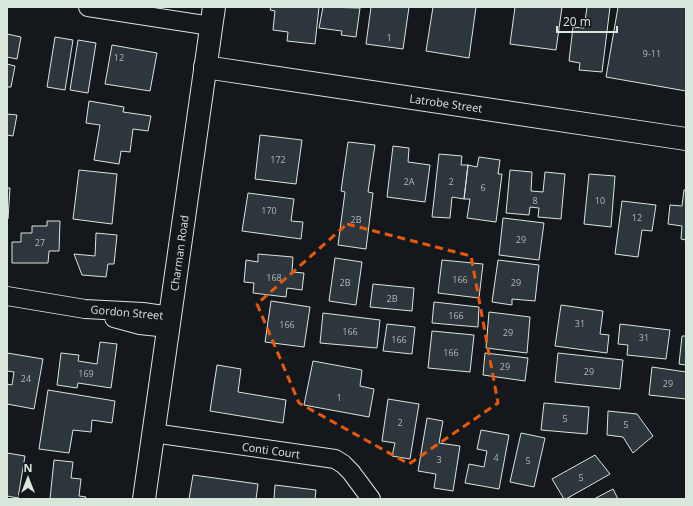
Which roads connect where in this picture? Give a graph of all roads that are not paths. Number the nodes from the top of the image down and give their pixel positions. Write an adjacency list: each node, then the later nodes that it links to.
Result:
1 (88, 7): 2 (street)
2 (213, 16): 3 (street, Charman Road)
3 (205, 67): 4 (street, Latrobe Street); 6 (street, Charman Road)
4 (686, 140)
5 (7, 296): 6 (street, Gordon Street)
6 (169, 322): 7 (street, Charman Road)
7 (153, 433): 8 (street, Charman Road); 9 (street, Conti Court)
8 (144, 499)
9 (371, 499)

